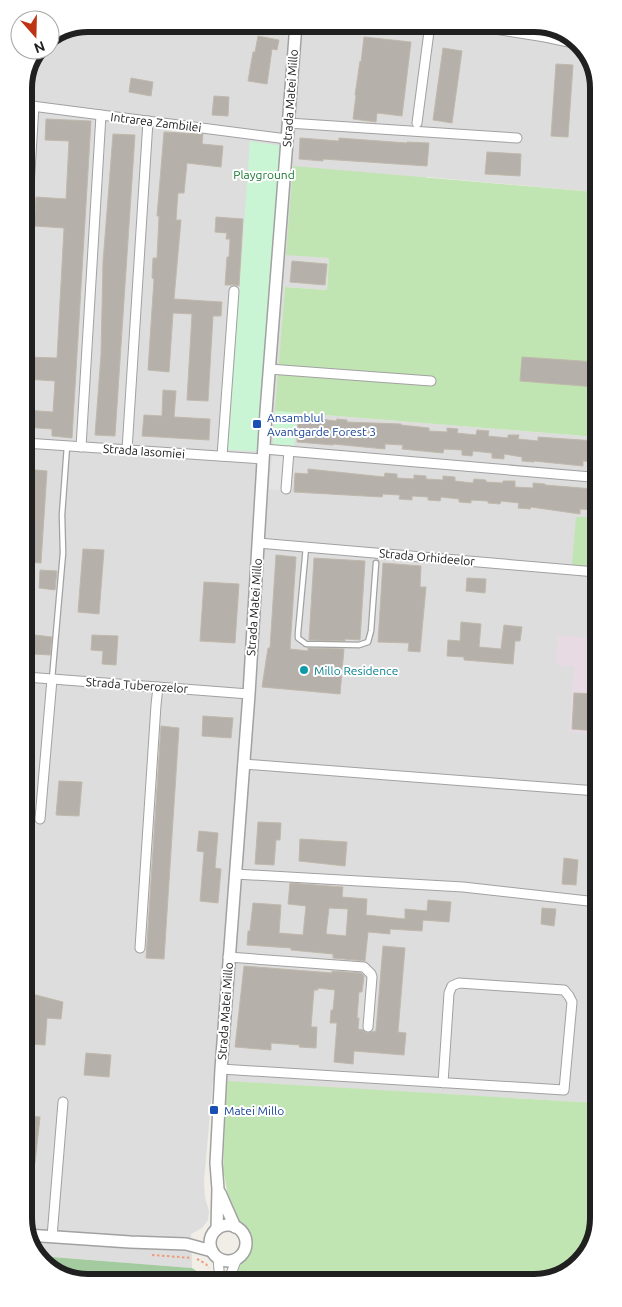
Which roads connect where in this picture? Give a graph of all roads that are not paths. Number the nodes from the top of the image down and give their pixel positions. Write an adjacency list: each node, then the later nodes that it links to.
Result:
1 (295, 32): 9 (street, Strada Matei Millo)
2 (429, 33): 10 (street)
3 (519, 33): 4 (street)
4 (563, 41)
5 (34, 106): 6 (street, Intrarea Zambilei); 8 (street)
6 (101, 115): 7 (street, Intrarea Zambilei); 18 (street)
7 (148, 121): 12 (street, Intrarea Zambilei); 19 (street)
8 (33, 123)
9 (288, 123): 11 (street); 12 (street, Strada Matei Millo)
10 (417, 123)
11 (517, 138)
12 (287, 139): 14 (street, Strada Matei Millo)
13 (234, 291): 22 (street)
14 (270, 369): 15 (street); 21 (street, Strada Matei Millo)
15 (431, 381)
16 (33, 444): 17 (street, Strada Iasomiei)
17 (67, 446): 18 (street, Strada Iasomiei); 30 (lane)
18 (81, 447): 19 (street, Strada Iasomiei)
19 (127, 450): 22 (street, Strada Iasomiei)
20 (289, 452): 21 (street, Strada Iasomiei); 23 (street, Strada Iasomiei); 24 (street)
21 (263, 454): 22 (street, Strada Iasomiei); 25 (street, Strada Matei Millo)
22 (222, 456)
23 (590, 477)
24 (286, 489)
25 (258, 543): 26 (street, Strada Orhideelor); 32 (street, Strada Matei Millo)
26 (306, 547): 27 (lane); 28 (street, Strada Orhideelor)
27 (376, 563)
28 (590, 571)
29 (32, 677): 30 (street, Strada Tuberozelor)
30 (52, 679): 31 (street, Strada Tuberozelor); 35 (street)
31 (158, 687): 32 (street, Strada Tuberozelor); 38 (street)
32 (249, 694): 33 (street, Strada Matei Millo)
33 (243, 764): 34 (street); 36 (street, Strada Matei Millo)
34 (590, 790)
35 (40, 819)
36 (235, 874): 37 (street); 39 (street, Strada Matei Millo)
37 (590, 901)
38 (140, 948)
39 (228, 957): 40 (street); 41 (street, Strada Matei Millo)
40 (368, 1027)
41 (221, 1068): 42 (street); 44 (street, Strada Matei Millo)
42 (443, 1082): 42 (street)
43 (63, 1102): 48 (street)
44 (218, 1189): 45 (street, Strada Matei Millo); 46 (street, Strada Matei Millo)
45 (235, 1227): 46 (street); 51 (street, Strada Matei Millo)
46 (214, 1233): 49 (street); 50 (street, Strada Matei Millo)
47 (35, 1236): 48 (street)
48 (52, 1237): 49 (street)
49 (186, 1244): 50 (street)
50 (215, 1254): 51 (street); 52 (street, Strada Matei Millo)
51 (237, 1258): 53 (street, Strada Matei Millo)
52 (219, 1274)
53 (231, 1274)

